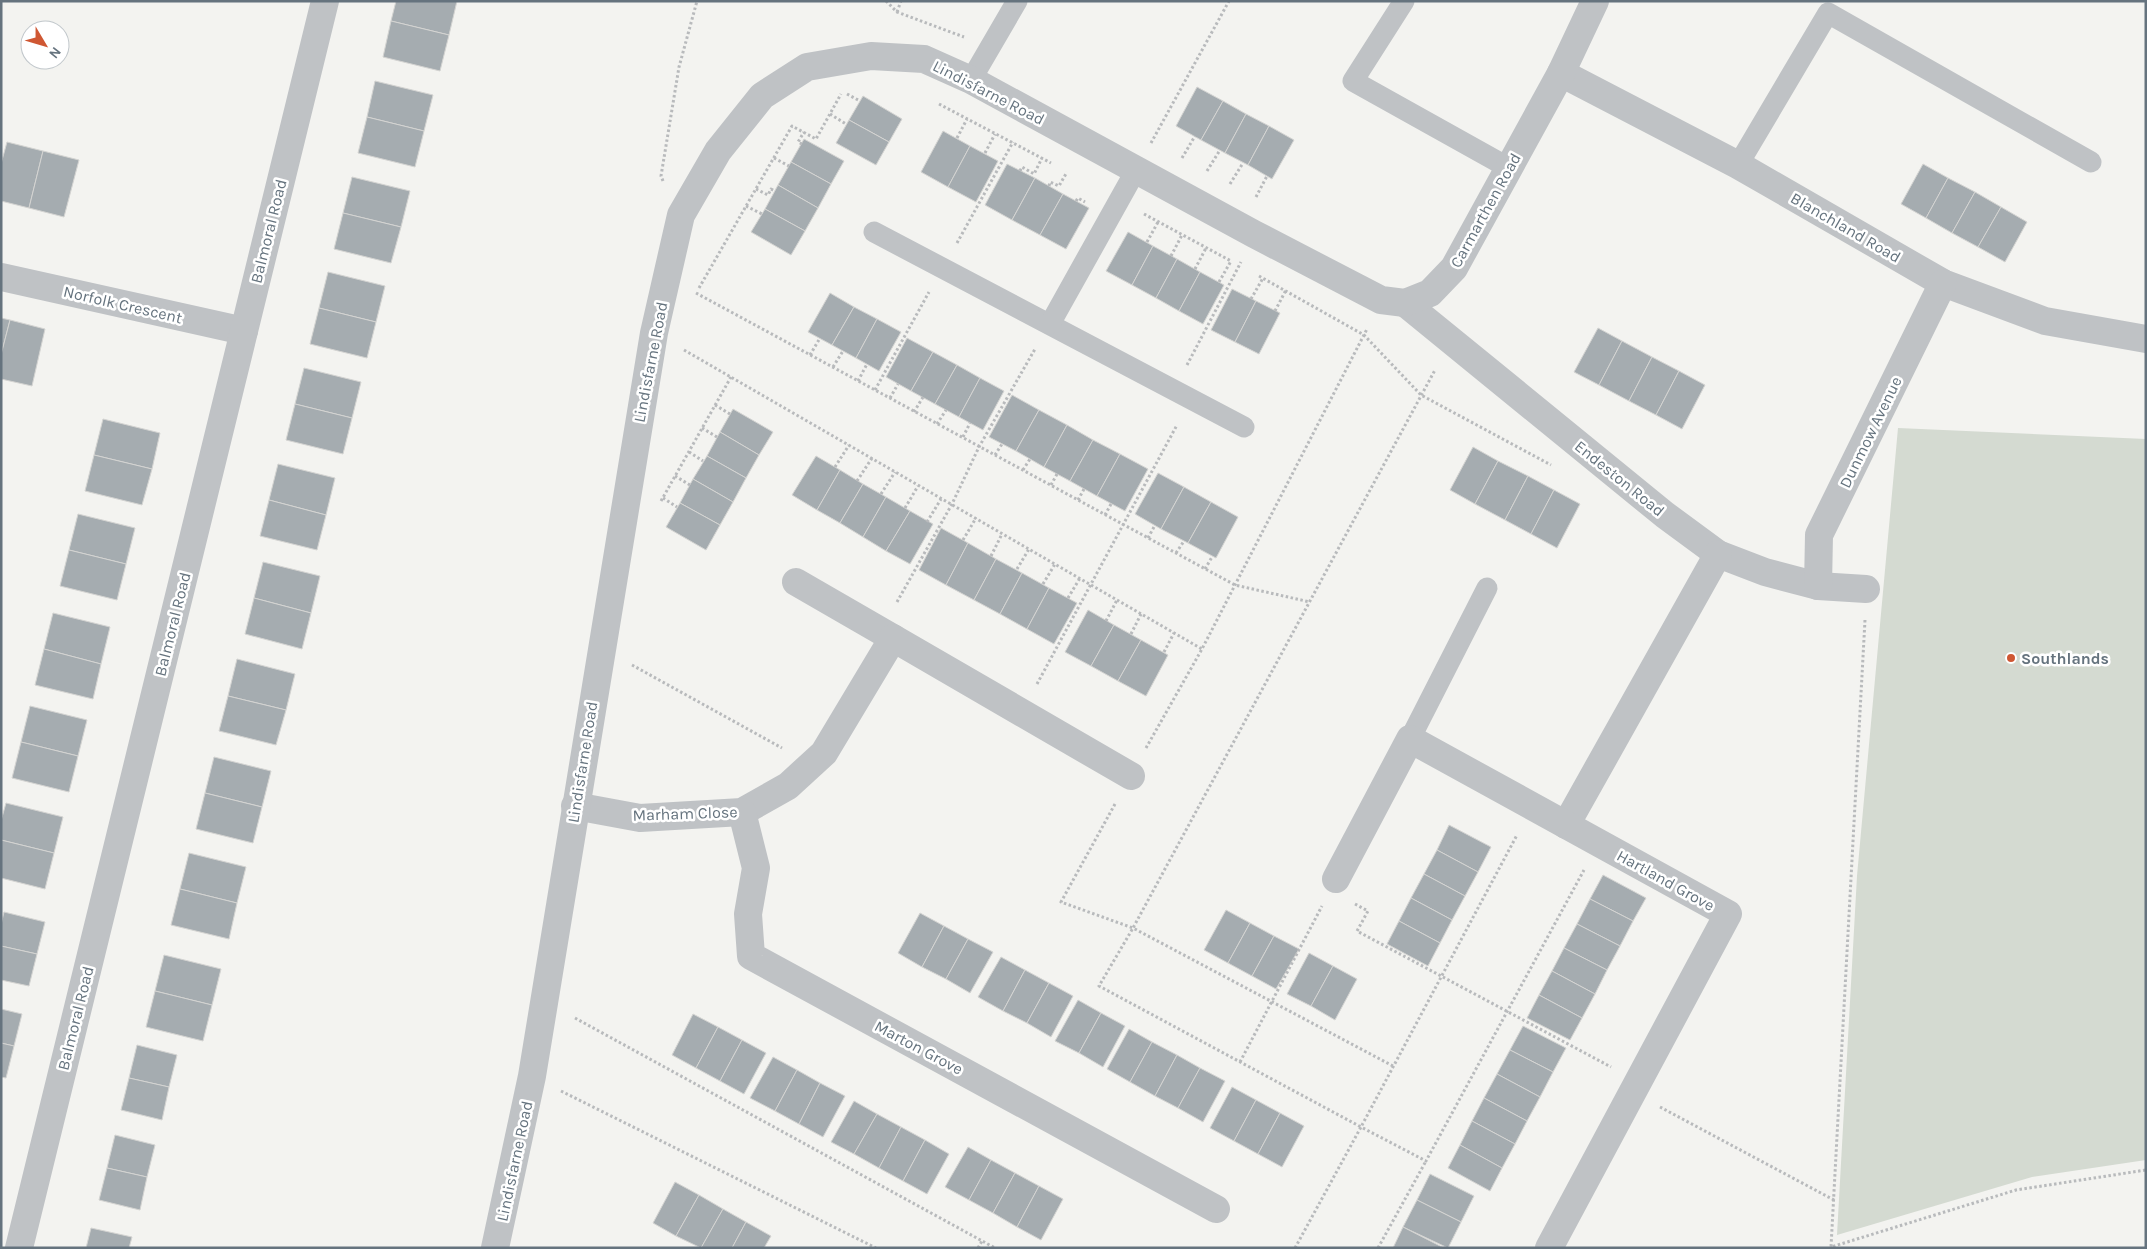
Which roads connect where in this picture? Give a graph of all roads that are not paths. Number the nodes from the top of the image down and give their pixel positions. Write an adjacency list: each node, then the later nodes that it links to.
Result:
1 (325, 1): 16 (street, Balmoral Road)
2 (1017, 1): 6 (lane)
3 (1404, 1): 9 (lane)
4 (1595, 1): 5 (street, Carmarthen Road)
5 (1561, 72): 8 (street, Blanchland Road); 9 (street, Carmarthen Road)
6 (971, 80): 10 (street, Lindisfarne Road); 27 (street, Lindisfarne Road)
7 (2091, 162): 8 (lane)
8 (1738, 164): 13 (street, Blanchland Road)
9 (1509, 168): 14 (street, Carmarthen Road)
10 (1136, 170): 14 (street, Lindisfarne Road); 15 (lane)
11 (874, 232): 15 (lane)
12 (1, 276): 16 (street, Norfolk Crescent)
13 (1943, 283): 17 (street, Blanchland Road); 21 (street, Dunmow Avenue)
14 (1393, 302): 19 (street, Endeston Road)
15 (1050, 324): 18 (lane)
16 (244, 331): 32 (street, Balmoral Road)
17 (2146, 339)
18 (1244, 427)
19 (1718, 554): 21 (street, Endeston Road); 29 (street)
20 (796, 582): 24 (street)
21 (1818, 586): 23 (street, Endeston Road)
22 (1487, 588): 25 (lane)
23 (1866, 589)
24 (886, 635): 26 (street); 28 (street, Marham Close)
25 (1410, 739): 29 (street, Hartland Grove); 30 (street)
26 (1131, 776)
27 (574, 806): 28 (street, Marham Close); 33 (street, Lindisfarne Road)
28 (742, 812): 31 (street, Marton Grove)
29 (1566, 825): 34 (street, Hartland Grove)
30 (1333, 885)
31 (1216, 1209)
32 (19, 1248)
33 (495, 1248)
34 (1549, 1248)

